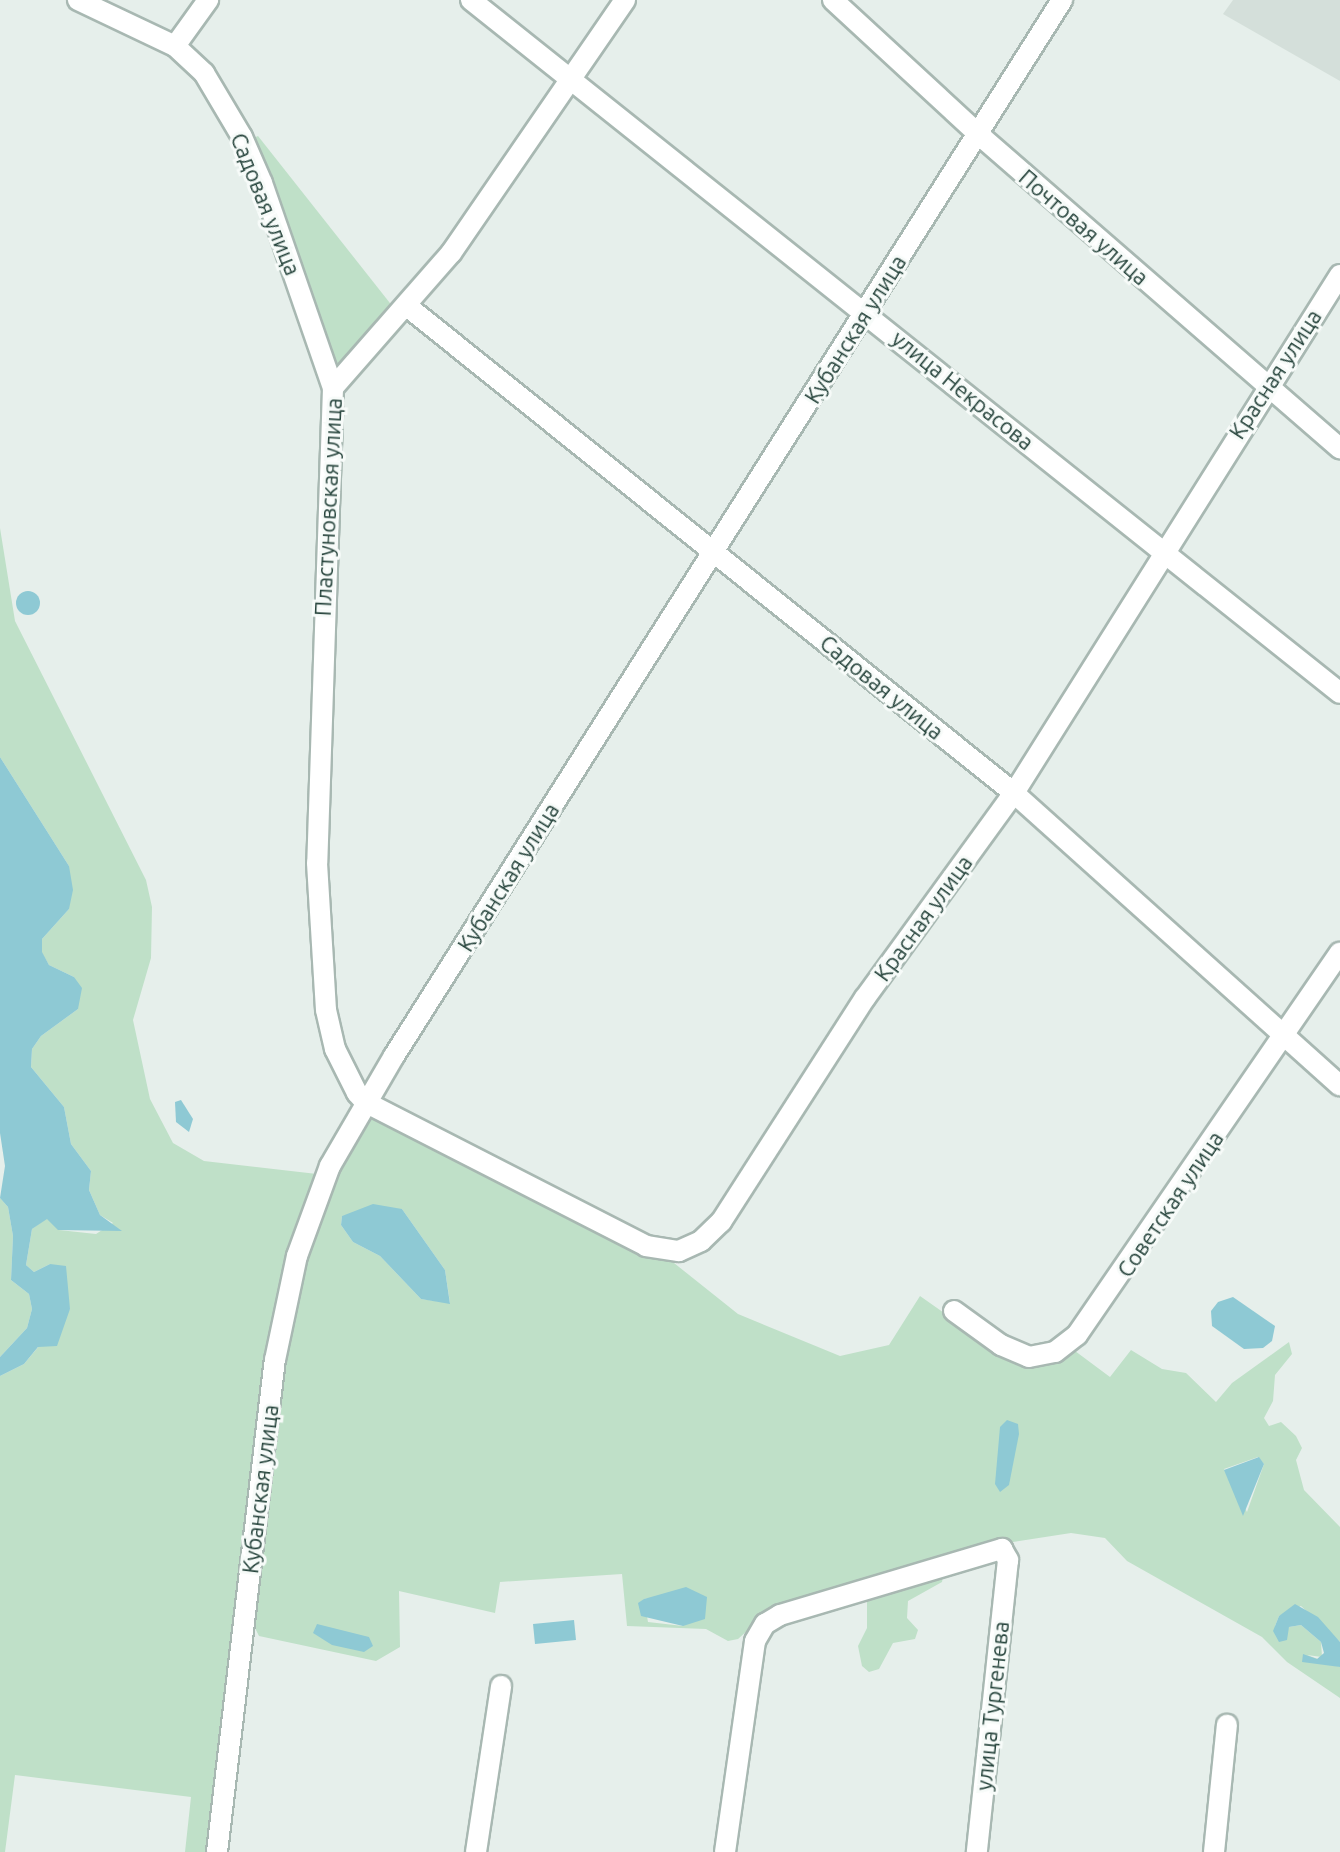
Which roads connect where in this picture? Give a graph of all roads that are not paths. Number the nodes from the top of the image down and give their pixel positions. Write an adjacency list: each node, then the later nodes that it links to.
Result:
1 (78, 0): 7 (street, Садовая улица)
2 (208, 0): 7 (street)
3 (471, 0): 8 (street, улица Некрасова)
4 (625, 0): 8 (street, Пластуновская улица)
5 (833, 0): 9 (street, Почтовая улица)
6 (1062, 0): 9 (street, Кубанская улица)
7 (175, 46): 14 (street, Садовая улица)
8 (572, 80): 11 (street, Пластуновская улица); 12 (street, улица Некрасова)
9 (977, 133): 12 (street, Кубанская улица); 13 (street, Почтовая улица)
10 (1340, 275): 13 (street, Красная улица)
11 (408, 307): 14 (street, Пластуновская улица); 16 (street, Садовая улица)
12 (866, 311): 16 (street, Кубанская улица); 17 (street, улица Некрасова)
13 (1266, 387): 15 (street, Почтовая улица); 17 (street, Красная улица)
14 (333, 388): 23 (street, Пластуновская улица)
15 (1340, 449)
16 (715, 552): 19 (street, Садовая улица); 23 (street, Кубанская улица)
17 (1162, 552): 18 (street, улица Некрасова); 19 (street, Красная улица)
18 (1340, 693)
19 (1014, 793): 21 (street, Садовая улица); 23 (street, Красная улица)
20 (1340, 953): 21 (street, Советская улица)
21 (1286, 1036): 22 (street, Садовая улица); 24 (street, Советская улица)
22 (1340, 1085)
23 (365, 1102): 27 (street, Кубанская улица)
24 (954, 1311)
25 (501, 1686): 28 (street)
26 (1227, 1725): 31 (street)
27 (217, 1852)
28 (476, 1852)
29 (725, 1852): 30 (street, улица Тургенева)
30 (977, 1852)
31 (1214, 1852)

